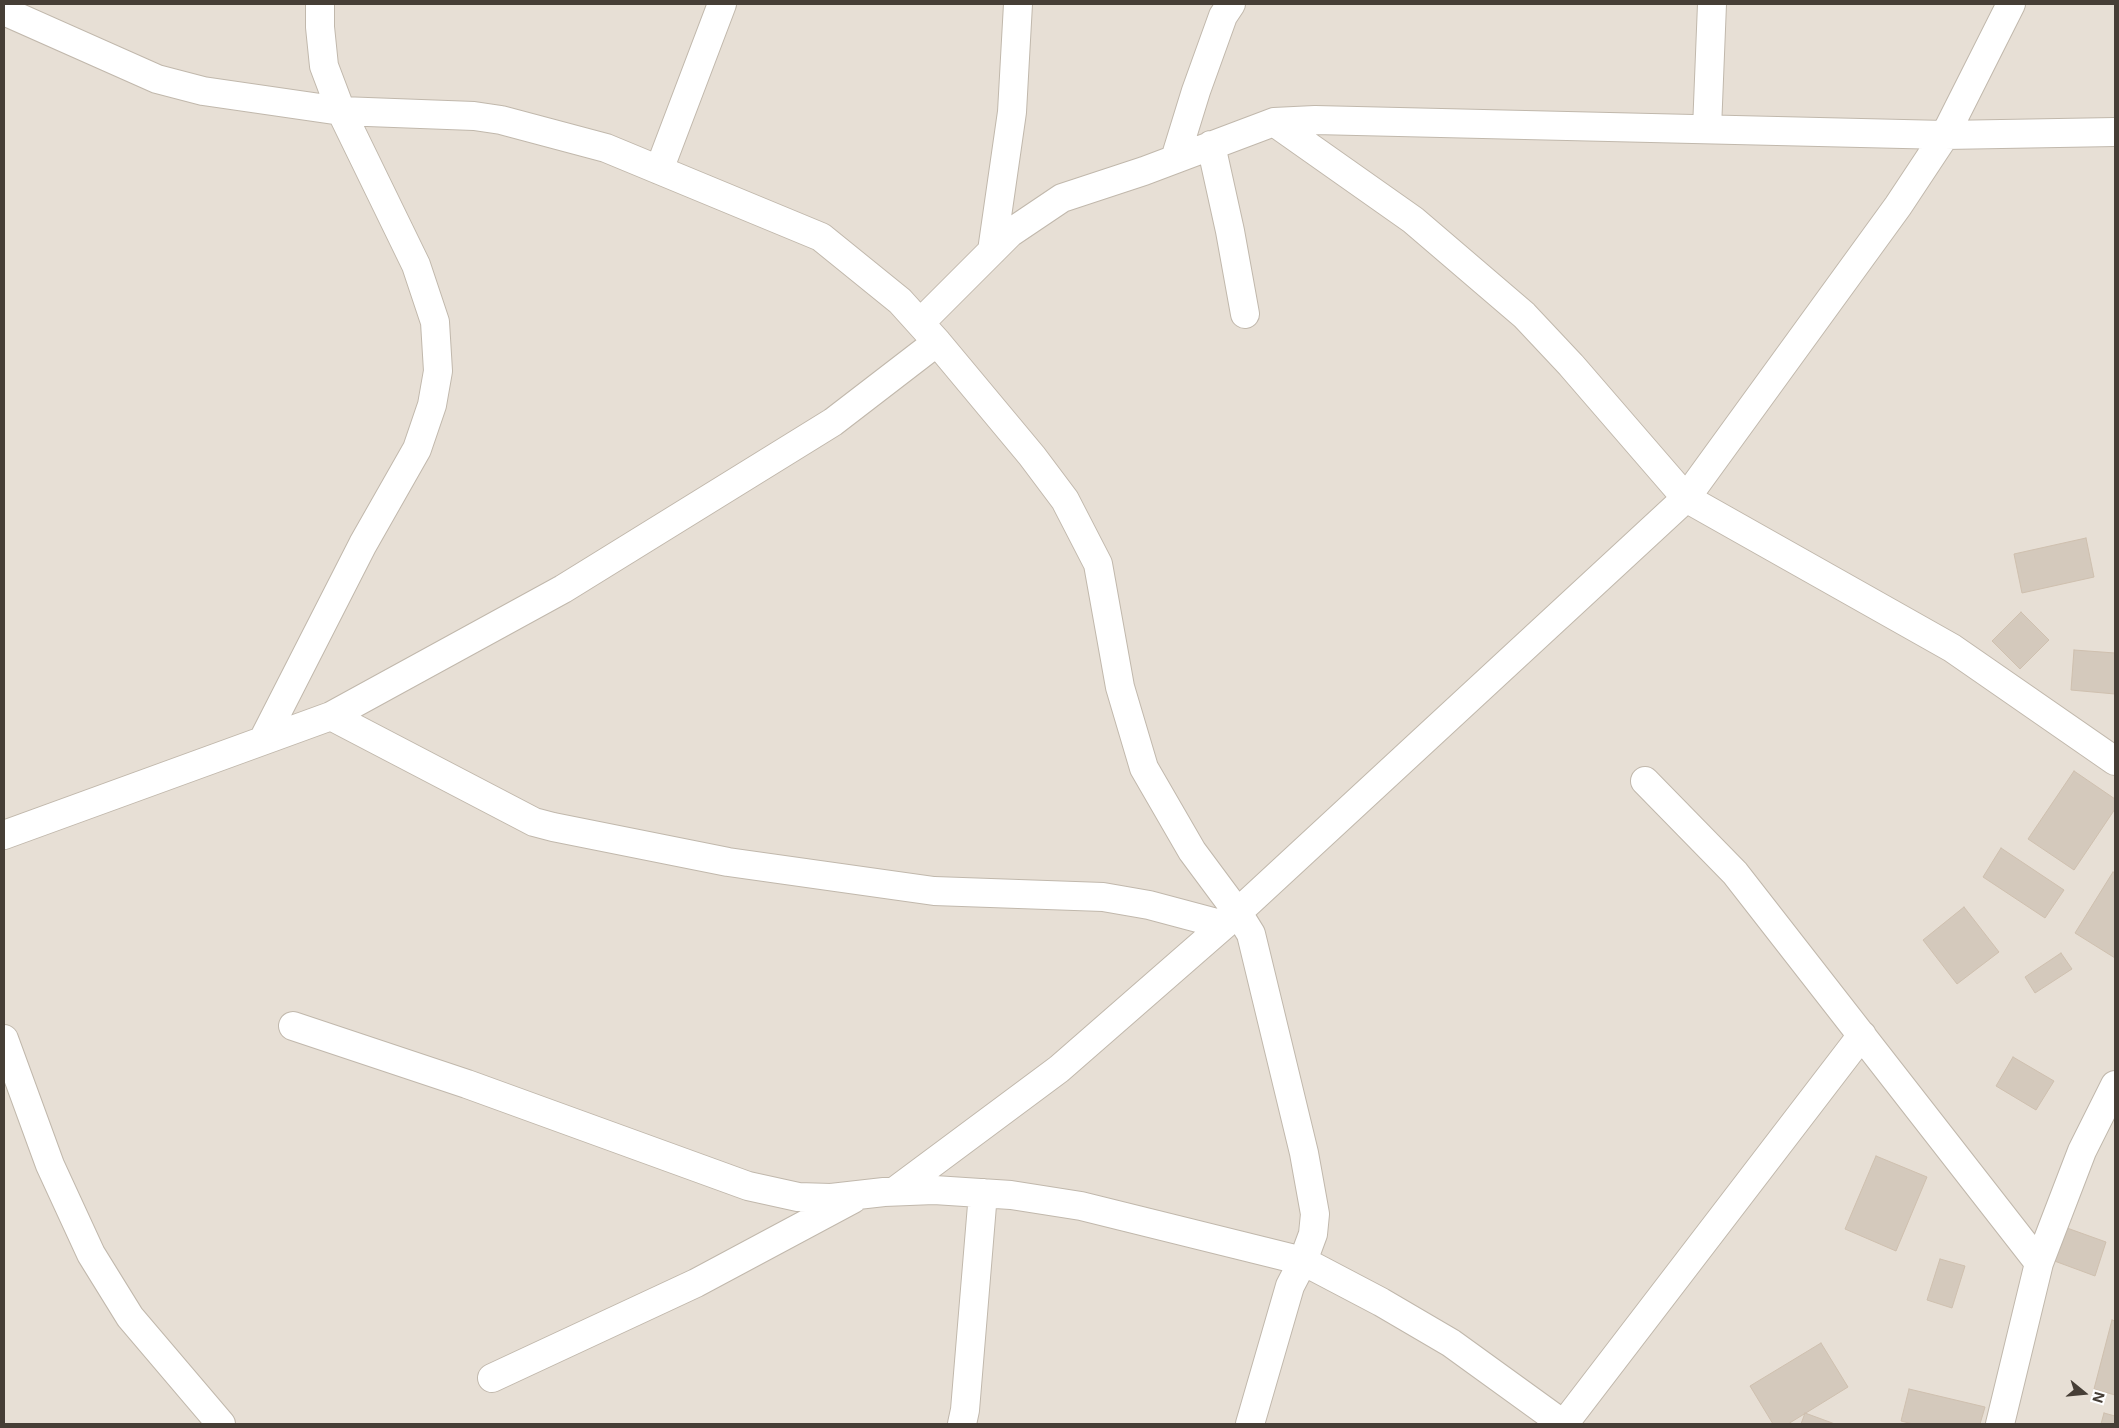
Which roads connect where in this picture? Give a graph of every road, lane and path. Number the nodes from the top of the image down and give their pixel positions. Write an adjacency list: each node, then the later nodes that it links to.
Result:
1 (320, 4): 8 (street)
2 (722, 4): 15 (street)
3 (1018, 4): 16 (street)
4 (1231, 4): 14 (street)
5 (1712, 4): 10 (street)
6 (2011, 4): 12 (street)
7 (4, 11): 8 (street)
8 (341, 111): 15 (street); 21 (street)
9 (1274, 122): 10 (street); 13 (street); 19 (street)
10 (1708, 129): 12 (street)
11 (2115, 132): 12 (street)
12 (1945, 135): 19 (street)
13 (1211, 146): 14 (street); 17 (street)
14 (1175, 159): 16 (street)
15 (660, 170): 18 (street)
16 (992, 251): 18 (street)
17 (1246, 314)
18 (928, 333): 20 (street); 25 (street)
19 (1686, 498): 22 (street); 25 (street)
20 (331, 716): 21 (street); 25 (street)
21 (263, 740): 24 (street)
22 (2115, 760)
23 (1645, 781): 27 (street)
24 (4, 835)
25 (1231, 919): 30 (street); 33 (street)
26 (293, 1026): 32 (street)
27 (1862, 1035): 34 (street); 39 (street)
28 (4, 1039): 36 (street)
29 (2115, 1085): 34 (street)
30 (895, 1191): 31 (street); 32 (street)
31 (983, 1193): 33 (street); 37 (street)
32 (861, 1194): 35 (street)
33 (1303, 1261): 38 (street); 39 (street)
34 (2039, 1263): 40 (street)
35 (492, 1378)
36 (221, 1424)
37 (962, 1424)
38 (1250, 1424)
39 (1564, 1424)
40 (2000, 1424)

